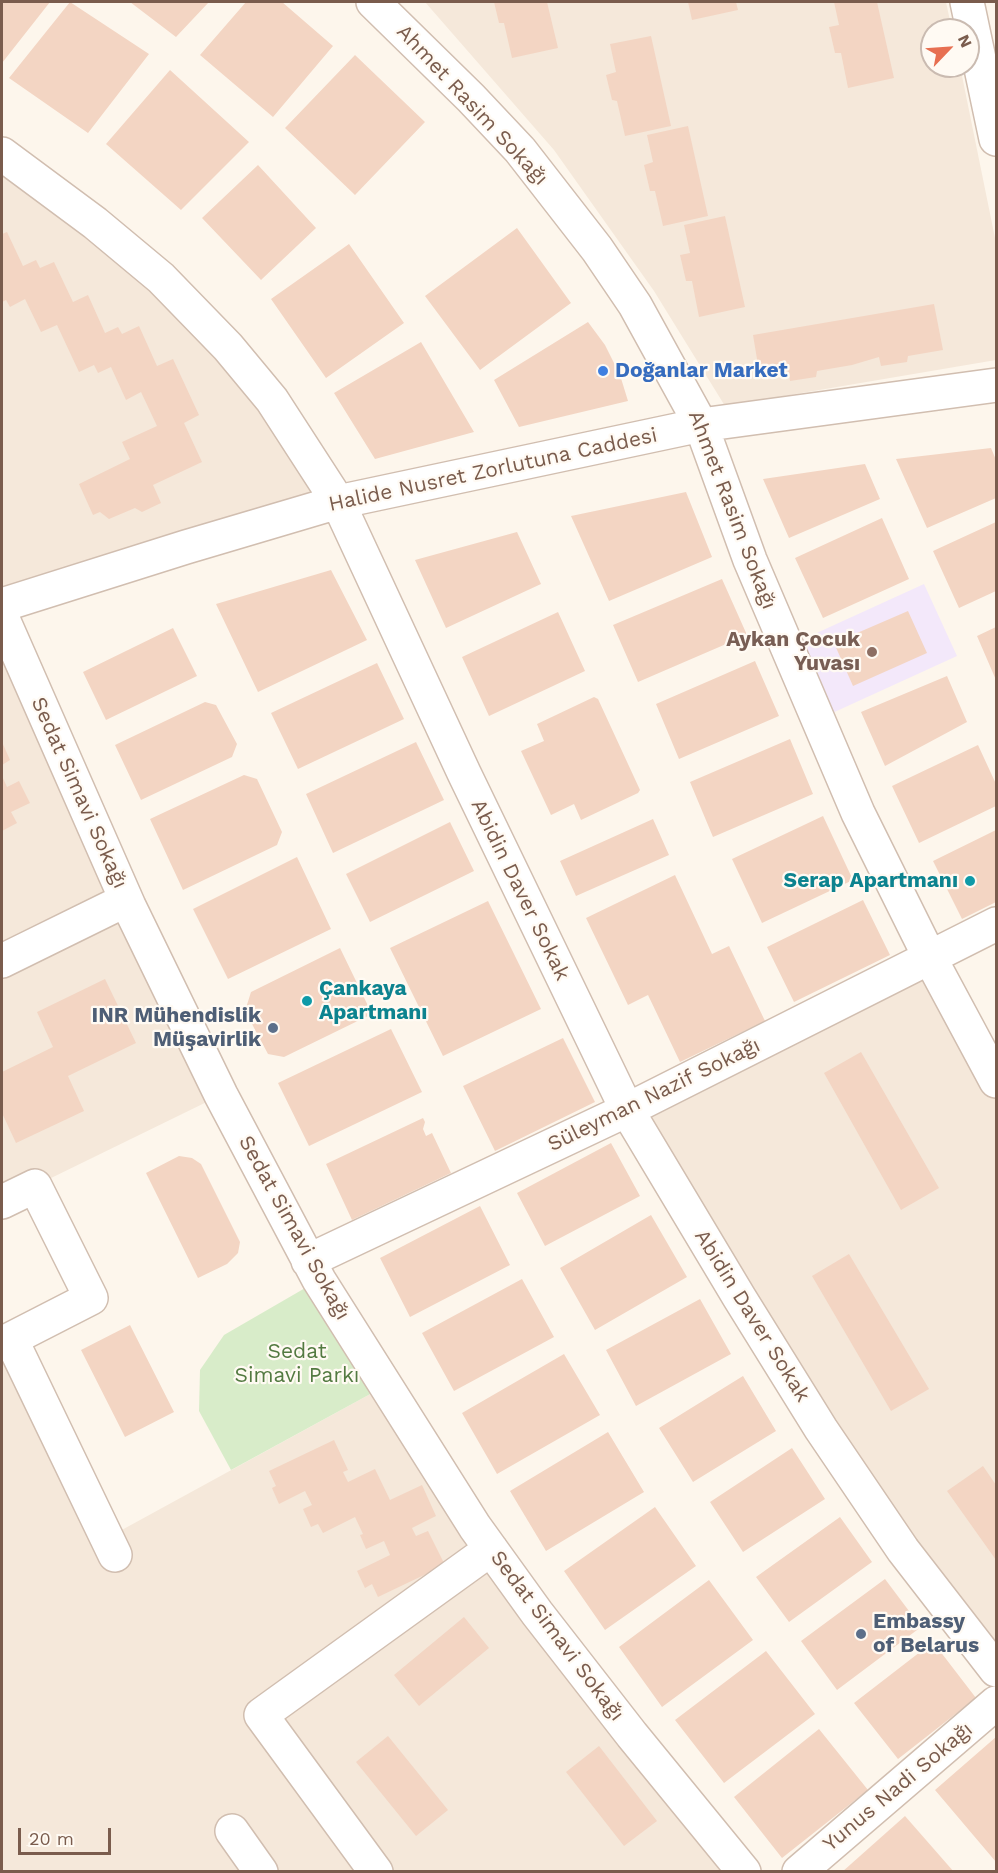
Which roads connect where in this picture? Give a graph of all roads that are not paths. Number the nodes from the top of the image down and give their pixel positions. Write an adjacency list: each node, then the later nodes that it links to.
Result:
1 (373, 2): 6 (street, Ahmet Rasim Sokağı)
2 (967, 2): 3 (street)
3 (996, 139)
4 (2, 154): 7 (street, Abidin Daver Sokak)
5 (996, 385): 6 (street, Halide Nusret Zorlutuna Caddesi)
6 (702, 425): 7 (street, Halide Nusret Zorlutuna Caddesi); 12 (street, Ahmet Rasim Sokağı)
7 (338, 502): 8 (street, Halide Nusret Zorlutuna Caddesi); 15 (street, Abidin Daver Sokak)
8 (2, 605)
9 (2, 617): 10 (street, Sedat Simavi Sokağı)
10 (126, 900): 13 (street); 17 (street, Sedat Simavi Sokağı)
11 (996, 924): 12 (street, Süleyman Nazif Sokağı)
12 (930, 958): 14 (street, Ahmet Rasim Sokağı); 15 (street, Süleyman Nazif Sokağı)
13 (2, 961)
14 (996, 1081)
15 (627, 1110): 17 (street, Süleyman Nazif Sokağı); 20 (street, Abidin Daver Sokak)
16 (2, 1202): 19 (street)
17 (308, 1260): 18 (street, Sedat Simavi Sokağı)
18 (491, 1549): 24 (street); 25 (street, Sedat Simavi Sokağı)
19 (115, 1555)
20 (996, 1670)
21 (996, 1703): 26 (street, Yunus Nadi Sokağı)
22 (232, 1831): 23 (street)
23 (261, 1872)
24 (376, 1872)
25 (744, 1872)
26 (799, 1872)

